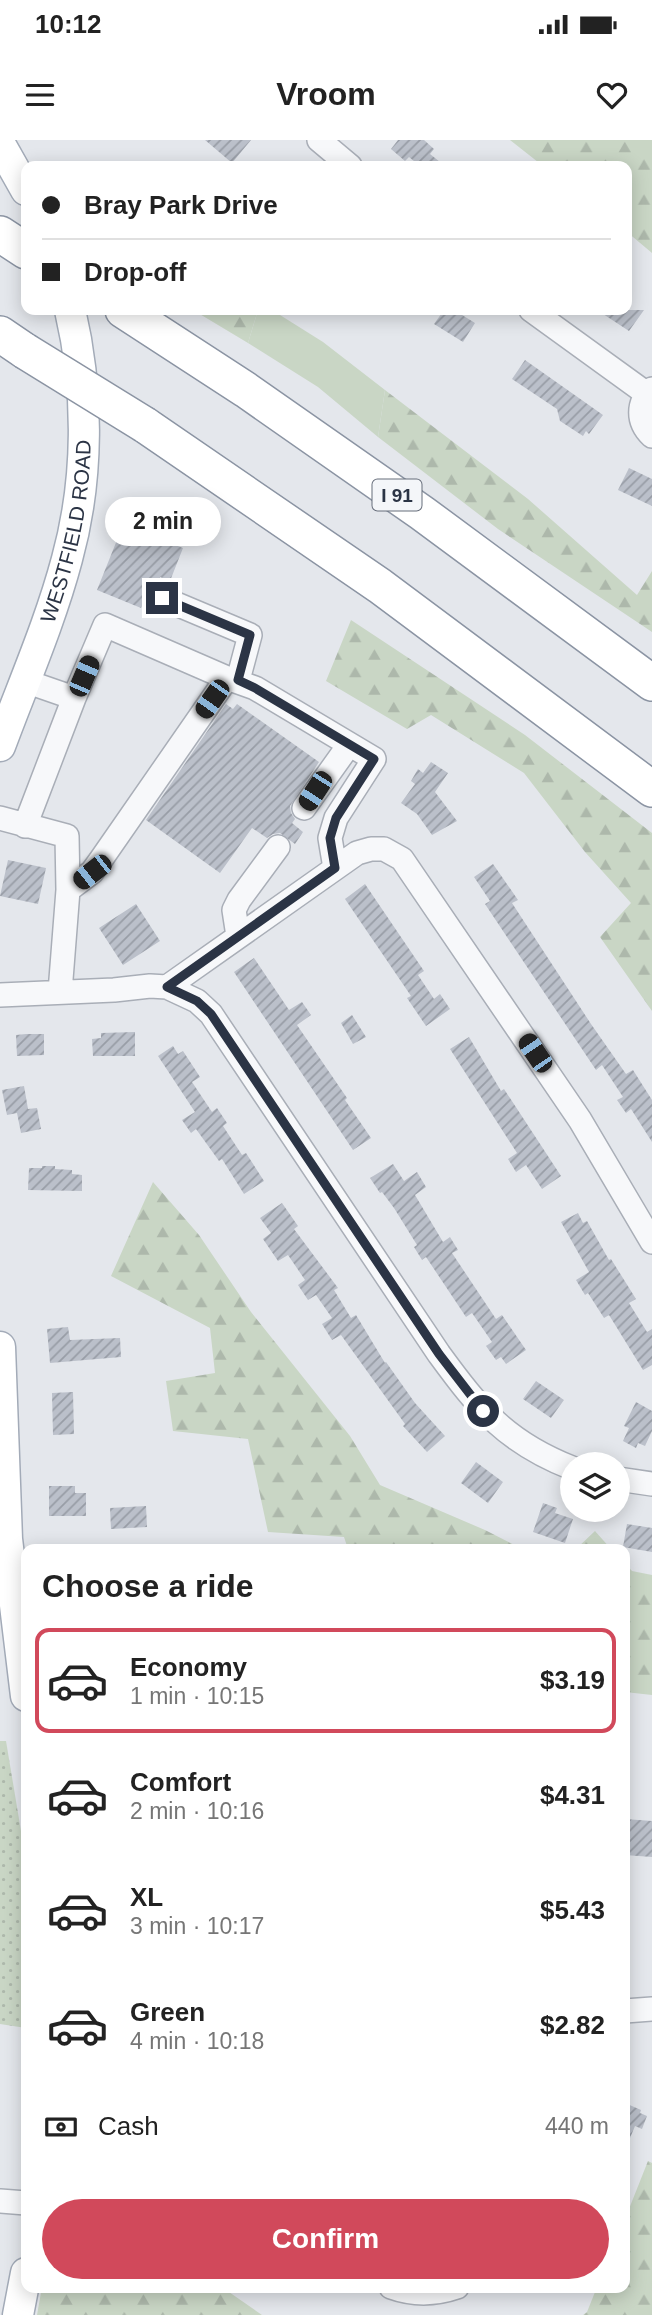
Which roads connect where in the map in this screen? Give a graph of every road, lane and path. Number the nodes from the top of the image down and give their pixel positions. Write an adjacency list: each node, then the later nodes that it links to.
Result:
1 (319, 140): 3 (street)
2 (0, 144): 4 (main road)
3 (344, 161)
4 (21, 181)
5 (0, 234): 6 (highway)
6 (21, 248)
7 (71, 315): 15 (main road, WESTFIELD ROAD)
8 (130, 315): 16 (highway, I 91)
9 (538, 315): 11 (street)
10 (13, 343): 20 (highway, bridge)
11 (650, 391): 12 (street)
12 (652, 436)
13 (162, 598): 14 (street)
14 (232, 679): 17 (street); 18 (street); 26 (street)
15 (25, 681): 17 (street); 19 (main road, WESTFIELD ROAD)
16 (652, 683)
17 (74, 698): 23 (street)
18 (349, 745): 21 (street); 25 (street)
19 (0, 746)
20 (652, 789)
21 (304, 808)
22 (0, 818): 23 (street)
23 (25, 826): 26 (street)
24 (278, 847): 27 (street)
25 (335, 868): 27 (street); 31 (street)
26 (68, 890): 29 (street)
27 (238, 936): 28 (street)
28 (167, 987): 29 (street); 33 (street)
29 (60, 992): 30 (street)
30 (0, 995)
31 (652, 1242)
32 (0, 1347): 36 (main road)
33 (560, 1463)
34 (630, 1481): 35 (street)
35 (652, 1484)
36 (12, 1569): 37 (main road)
37 (21, 1651)
38 (652, 2009): 39 (street)
39 (630, 2011)
40 (0, 2201): 41 (street)
41 (21, 2203)
42 (22, 2293): 45 (main road)
43 (420, 2293): 44 (street)
44 (438, 2293)
45 (18, 2315)

